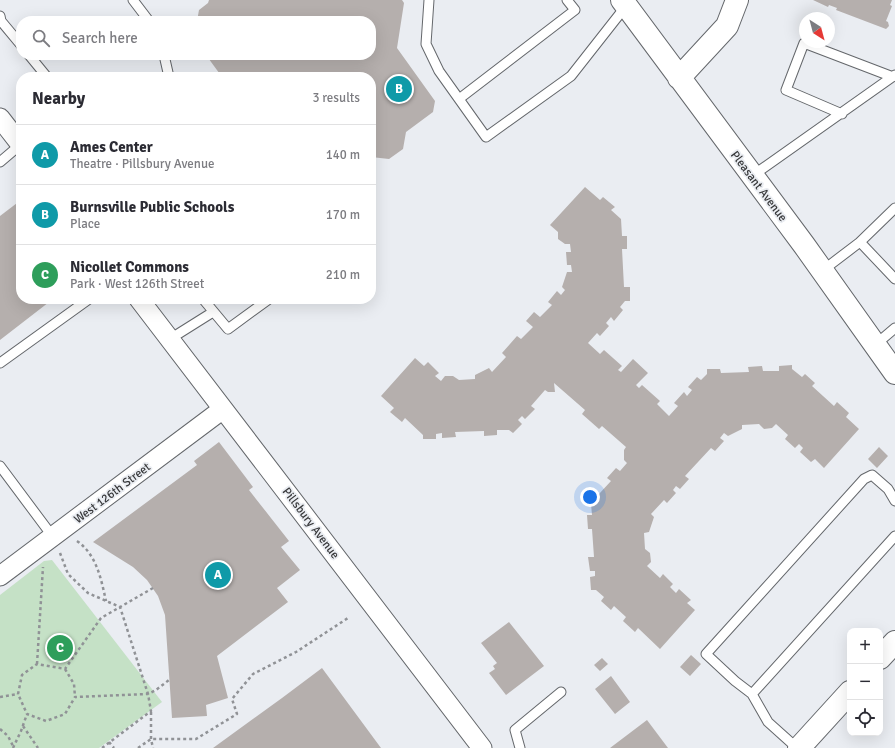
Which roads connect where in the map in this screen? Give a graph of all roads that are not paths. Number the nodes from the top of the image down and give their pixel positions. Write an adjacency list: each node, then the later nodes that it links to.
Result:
1 (133, 0): 7 (lane)
2 (429, 0): 15 (lane)
3 (567, 0): 15 (lane)
4 (737, 0): 14 (street)
5 (624, 3): 14 (street, Pleasant Avenue); 15 (lane)
6 (0, 16): 8 (lane)
7 (145, 16)
8 (16, 39)
9 (33, 60): 11 (lane)
10 (165, 60): 12 (lane)
11 (43, 72)
12 (168, 72)
13 (894, 76): 16 (lane); 16 (lane)
14 (678, 78): 21 (street, Pleasant Avenue)
15 (459, 99)
16 (842, 114): 21 (lane)
17 (0, 118): 18 (street)
18 (16, 139)
19 (16, 149): 20 (lane)
20 (0, 162)
21 (752, 176): 24 (street, Pleasant Avenue)
22 (895, 208): 23 (lane)
23 (860, 242): 24 (lane); 25 (lane)
24 (822, 271): 33 (street, Pleasant Avenue)
25 (895, 279)
26 (82, 304): 34 (lane)
27 (143, 304): 32 (street, Pillsbury Avenue)
28 (207, 304): 30 (lane)
29 (263, 304): 30 (lane)
30 (213, 312): 32 (lane)
31 (895, 328): 33 (lane)
32 (170, 339): 36 (street, Pillsbury Avenue)
33 (875, 345): 35 (street, Pleasant Avenue)
34 (0, 364)
35 (895, 373)
36 (223, 409): 40 (street, West 126th Street); 47 (street, Pillsbury Avenue)
37 (0, 466): 40 (lane)
38 (895, 501): 45 (lane)
39 (895, 536): 45 (lane)
40 (53, 537): 41 (street, West 126th Street)
41 (0, 576)
42 (895, 642): 43 (street)
43 (883, 655)
44 (561, 692): 48 (lane)
45 (752, 694): 49 (lane)
46 (847, 695): 49 (street)
47 (482, 748)
48 (520, 748)
49 (798, 748)

